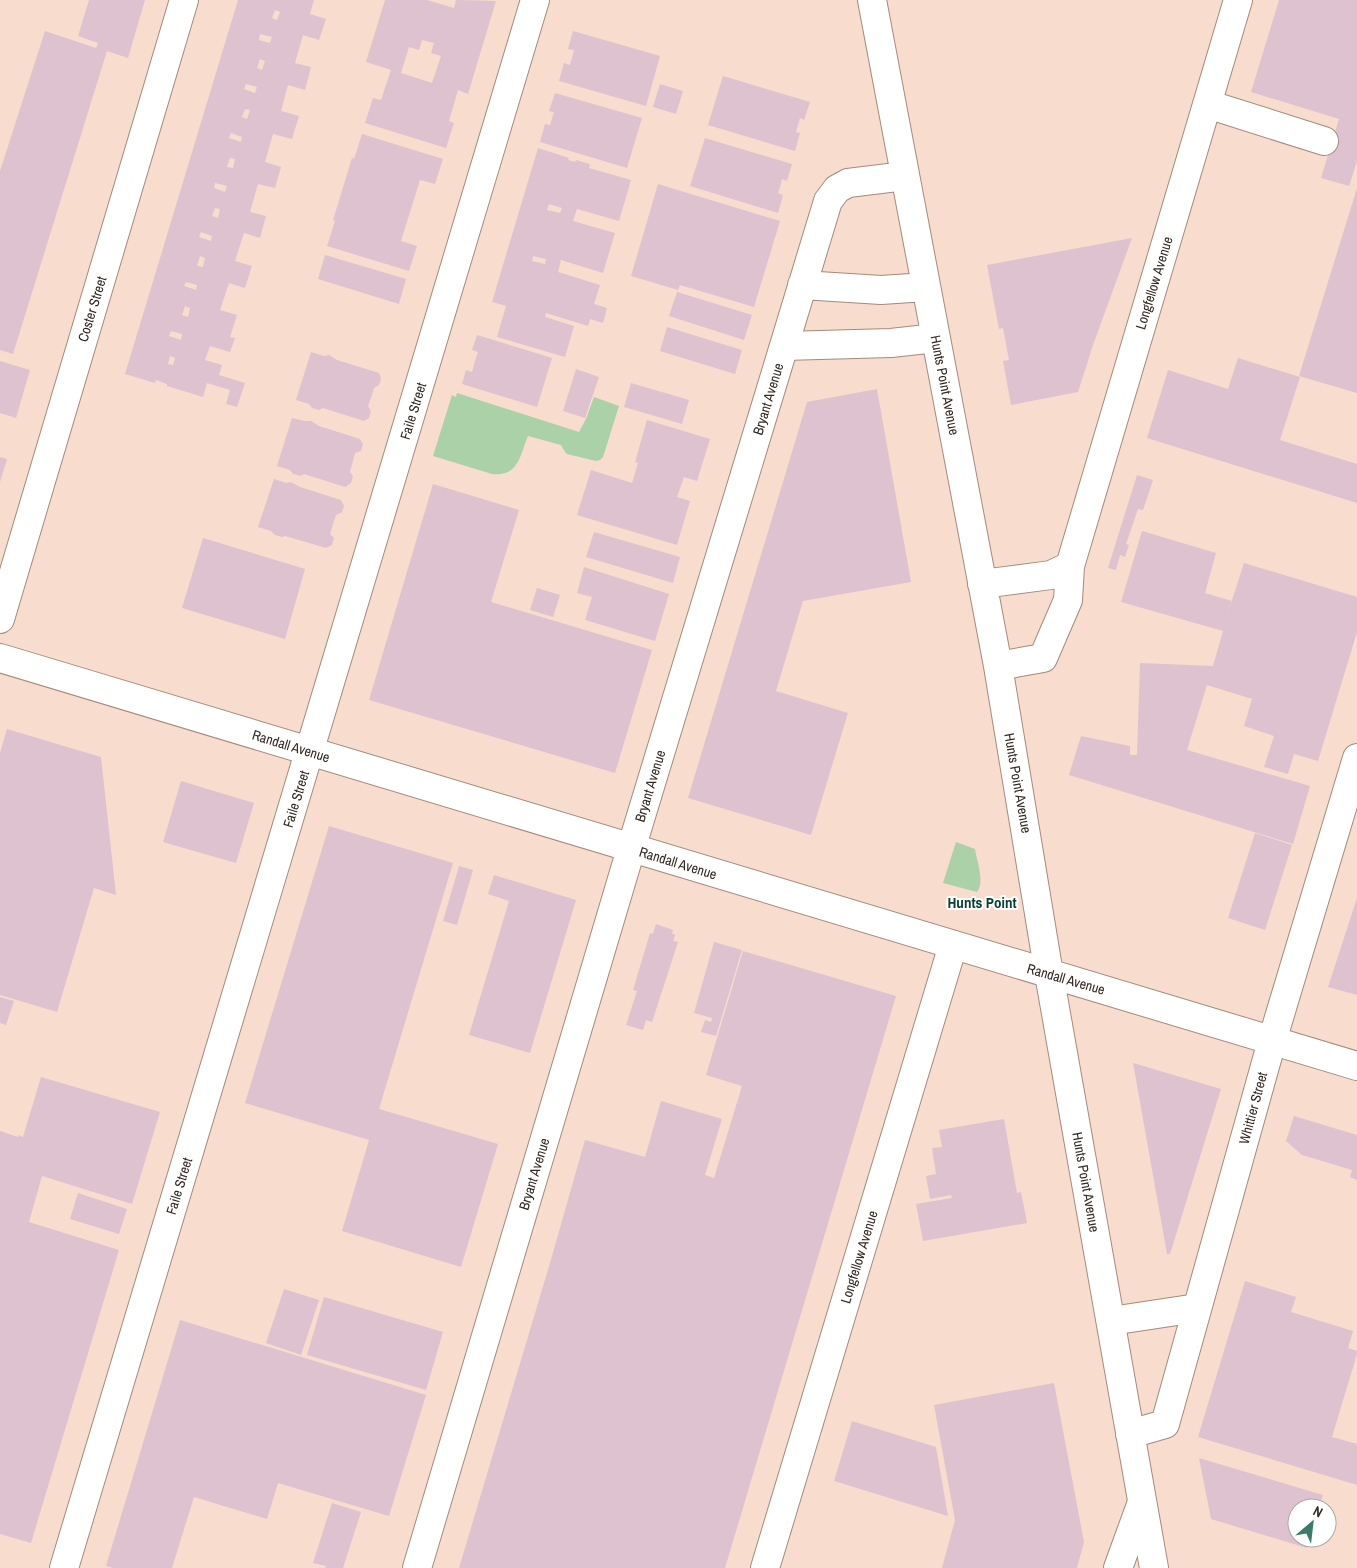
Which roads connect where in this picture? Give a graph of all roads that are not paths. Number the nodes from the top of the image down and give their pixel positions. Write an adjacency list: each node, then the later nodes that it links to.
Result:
1 (184, 0): 16 (street, Coster Street)
2 (535, 0): 19 (street, Faile Street)
3 (872, 0): 6 (street, Hunts Point Avenue)
4 (893, 0): 6 (street)
5 (1238, 0): 7 (street, Longfellow Avenue)
6 (880, 47): 9 (street, Hunts Point Avenue)
7 (1207, 104): 8 (street); 14 (street, Longfellow Avenue)
8 (1324, 141)
9 (905, 176): 10 (street, Bryant Avenue); 11 (street, Hunts Point Avenue)
10 (802, 285): 11 (street); 13 (street, Bryant Avenue)
11 (926, 287): 12 (street, Hunts Point Avenue)
12 (936, 338): 13 (street); 15 (street, Hunts Point Avenue)
13 (784, 346): 21 (street, Bryant Avenue)
14 (1070, 566): 15 (street); 18 (street, Longfellow Avenue)
15 (982, 584): 18 (street, Hunts Point Avenue)
16 (0, 619)
17 (0, 658): 19 (street, Randall Avenue)
18 (998, 666): 23 (street, Hunts Point Avenue)
19 (310, 752): 21 (street, Randall Avenue); 30 (street, Faile Street)
20 (1357, 758): 24 (street, Whittier Street)
21 (631, 849): 22 (street, Randall Avenue); 31 (street, Bryant Avenue)
22 (952, 945): 23 (street, Randall Avenue); 32 (street, Longfellow Avenue)
23 (1049, 974): 24 (street, Randall Avenue); 27 (street, Hunts Point Avenue)
24 (1272, 1041): 25 (street, Randall Avenue); 26 (street, Whittier Street)
25 (1357, 1066)
26 (1198, 1308): 27 (street); 28 (street, Whittier Street)
27 (1110, 1320): 28 (street, Hunts Point Avenue)
28 (1130, 1434): 29 (street, Hunts Point Avenue)
29 (1142, 1502): 33 (street); 34 (street, Hunts Point Avenue)
30 (64, 1568)
31 (416, 1568)
32 (765, 1568)
33 (1118, 1568)
34 (1154, 1568)

